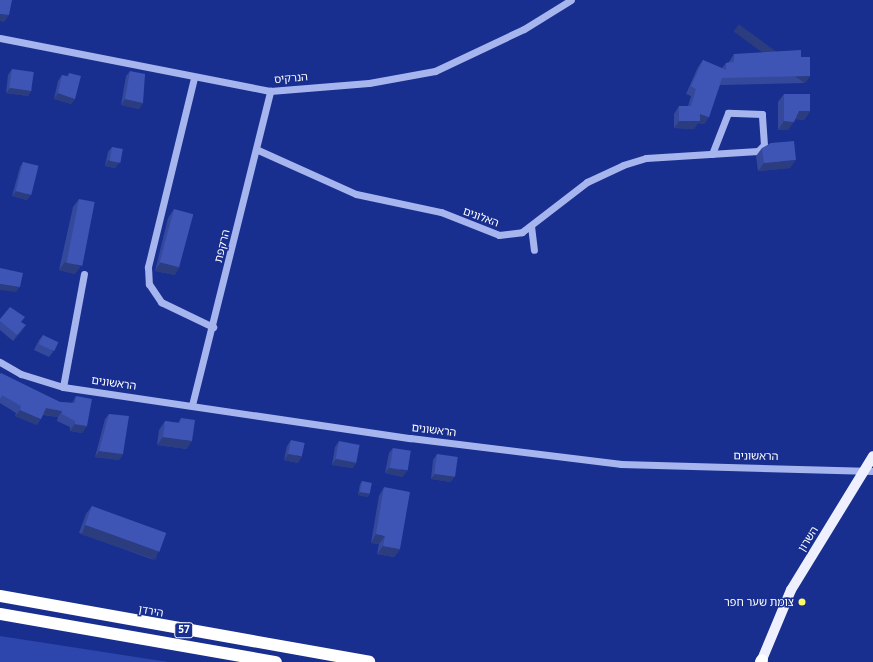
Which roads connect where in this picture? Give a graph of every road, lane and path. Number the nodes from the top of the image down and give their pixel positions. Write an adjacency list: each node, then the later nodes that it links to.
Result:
1 (571, 0): 4 (street, הנרקיס)
2 (0, 38): 3 (street, הנרקיס)
3 (194, 78): 4 (street, הנרקיס); 10 (street)
4 (270, 91): 5 (street, הרקפת)
5 (258, 150): 7 (street, האלונים); 10 (street, הרקפת)
6 (712, 154): 6 (street, האלונים); 7 (street, האלונים)
7 (531, 226): 8 (street)
8 (534, 250)
9 (84, 274): 12 (street)
10 (213, 328): 13 (street, הרקפת)
11 (0, 362): 12 (street, הראשונים)
12 (63, 387): 13 (street, הראשונים)
13 (192, 405): 15 (street, הראשונים)
14 (873, 456): 15 (main road, השרון)
15 (869, 470): 20 (main road, השרון)
16 (0, 596): 19 (highway, הירדן / 57)
17 (0, 614): 18 (highway, 57)
18 (276, 662)
19 (369, 662)
20 (763, 662)

